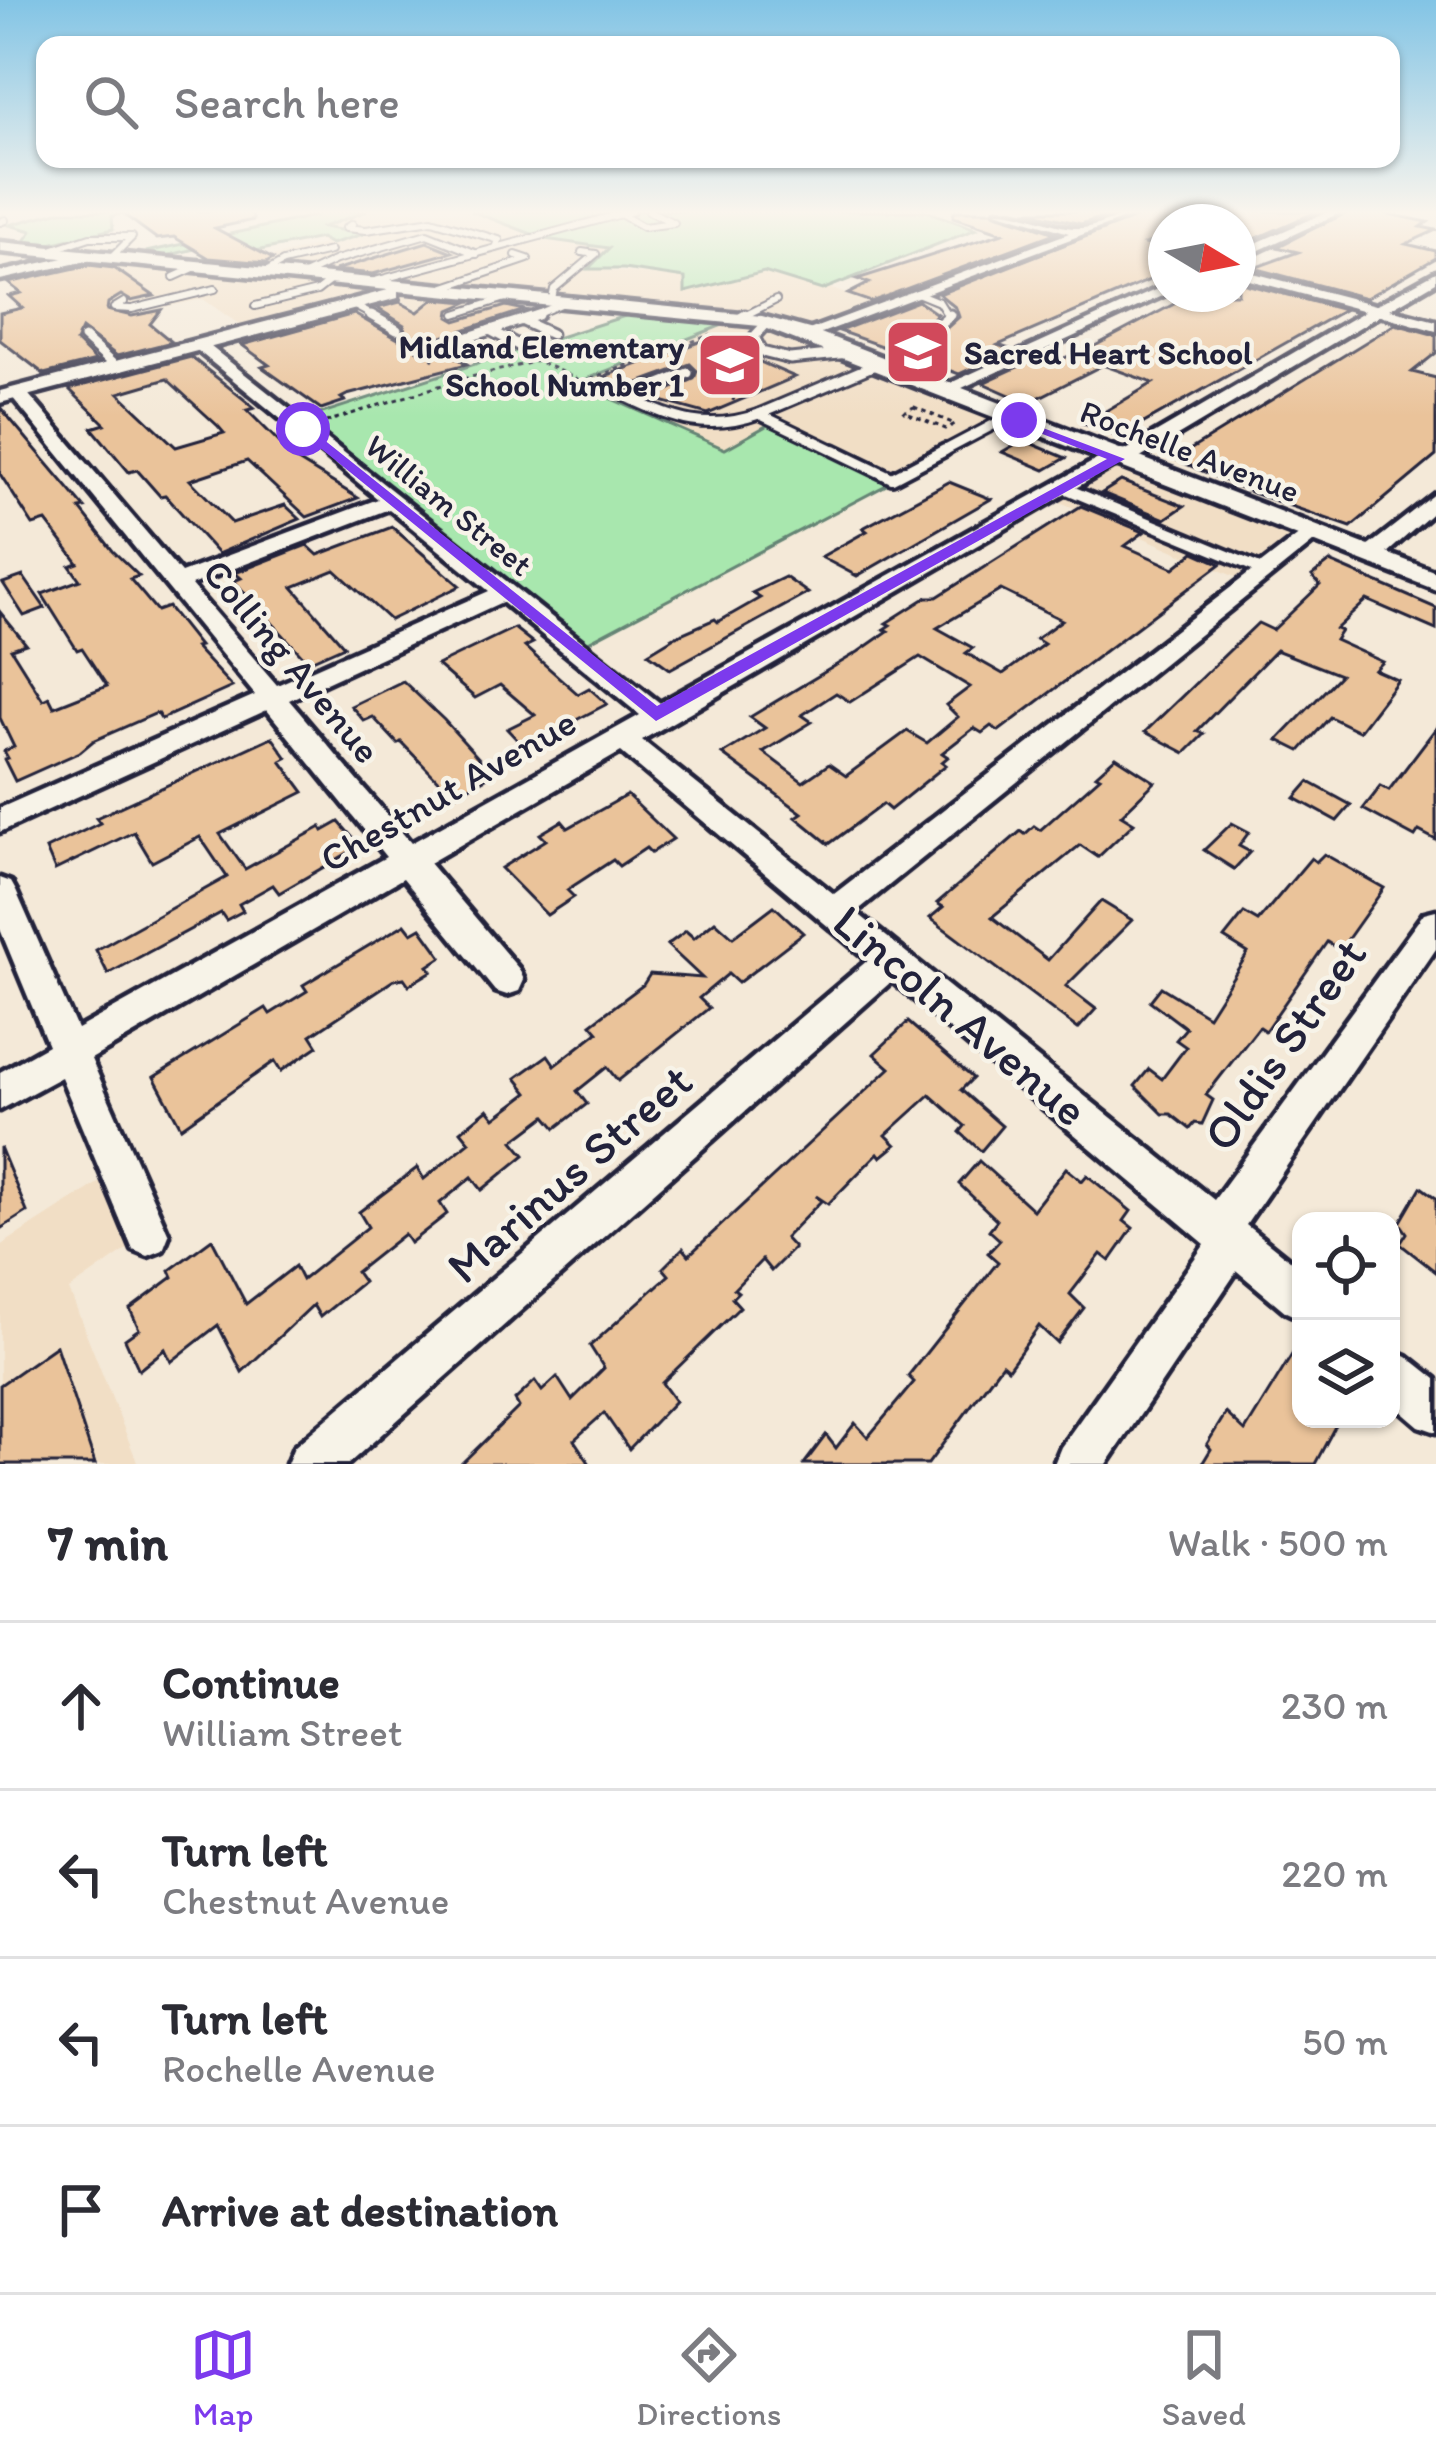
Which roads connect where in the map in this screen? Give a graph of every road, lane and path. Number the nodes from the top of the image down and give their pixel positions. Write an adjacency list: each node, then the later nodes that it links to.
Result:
1 (222, 279): 18 (lane)
2 (324, 279): 9 (street, Rochelle Avenue)
3 (382, 279): 10 (lane)
4 (468, 279): 12 (lane)
5 (565, 279): 16 (lane)
6 (954, 279): 13 (street)
7 (1262, 279): 20 (street)
8 (1430, 279): 20 (street, Chestnut Avenue)
9 (331, 280): 10 (street, Rochelle Avenue); 25 (lane)
10 (368, 283): 11 (street, Rochelle Avenue)
11 (417, 287): 12 (street, Rochelle Avenue); 19 (street)
12 (439, 289): 14 (street, Rochelle Avenue)
13 (917, 293): 29 (lane); 31 (street)
14 (512, 296): 16 (street, Rochelle Avenue); 21 (lane)
15 (1148, 297): 44 (street)
16 (560, 300): 22 (street, Rochelle Avenue); 23 (lane)
17 (776, 300): 22 (lane)
18 (124, 302)
19 (353, 304): 25 (street); 27 (lane)
20 (1377, 310): 26 (street); 54 (street, Chestnut Avenue)
21 (456, 314)
22 (740, 318): 24 (street, Rochelle Avenue)
23 (523, 321): 28 (lane); 30 (lane)
24 (767, 322): 31 (street, Rochelle Avenue); 37 (lane)
25 (279, 325): 34 (street)
26 (1436, 326)
27 (397, 330)
28 (490, 330): 33 (lane); 38 (lane)
29 (928, 333)
30 (550, 334)
31 (806, 334): 37 (street, Rochelle Avenue)
32 (84, 338): 41 (lane)
33 (518, 345)
34 (200, 346): 41 (street); 53 (street, William Street)
35 (401, 347): 39 (path)
36 (742, 349): 43 (path)
37 (849, 352): 40 (street, Rochelle Avenue)
38 (480, 355)
39 (425, 362)
40 (877, 364): 44 (street, Rochelle Avenue); 47 (lane)
41 (116, 367): 46 (street)
42 (688, 373): 47 (lane)
43 (582, 382): 45 (path); 53 (path)
44 (943, 390): 49 (street, Rochelle Avenue)
45 (609, 394)
46 (9, 395): 62 (street, Colling Avenue)
47 (759, 413): 49 (lane)
48 (928, 413): 50 (path); 50 (path); 51 (path)
49 (1010, 416): 54 (street, Rochelle Avenue)
50 (919, 418): 52 (path)
51 (942, 419): 52 (path); 52 (path)
52 (932, 424)
53 (303, 429): 57 (street, William Street)
54 (1118, 459): 55 (street, Chestnut Avenue); 58 (street, Rochelle Avenue)
55 (1061, 488): 60 (lane); 65 (street, Chestnut Avenue)
56 (1436, 499): 59 (street)
57 (392, 501): 62 (street); 63 (street, William Street)
58 (1312, 534): 59 (street, Rochelle Avenue); 60 (street)
59 (1370, 556): 61 (street, Rochelle Avenue)
60 (1267, 572): 70 (street)
61 (1436, 582)
62 (176, 583): 64 (street, Colling Avenue)
63 (505, 592): 64 (street); 65 (street, William Street)
64 (272, 698): 67 (street); 68 (street, Colling Avenue)
65 (656, 715): 66 (street, Chestnut Avenue)
66 (619, 736): 68 (street, Chestnut Avenue); 70 (street, Lincoln Avenue)
67 (0, 821)
68 (406, 859): 73 (street, Colling Avenue); 74 (street, Chestnut Avenue)
69 (0, 891): 74 (street)
70 (835, 911): 72 (street, Lincoln Avenue)
71 (1436, 923): 76 (street, Oldis Street)
72 (893, 959): 76 (street, Lincoln Avenue); 81 (street, Marinus Street)
73 (507, 980)
74 (70, 1052): 75 (street, Chestnut Avenue); 77 (street)
75 (0, 1092)
76 (1226, 1234): 78 (street, Lincoln Avenue); 82 (street, Oldis Street)
77 (148, 1235)
78 (1292, 1289)
79 (1400, 1379): 80 (street)
80 (1436, 1409)
81 (311, 1464)
82 (1078, 1464)

